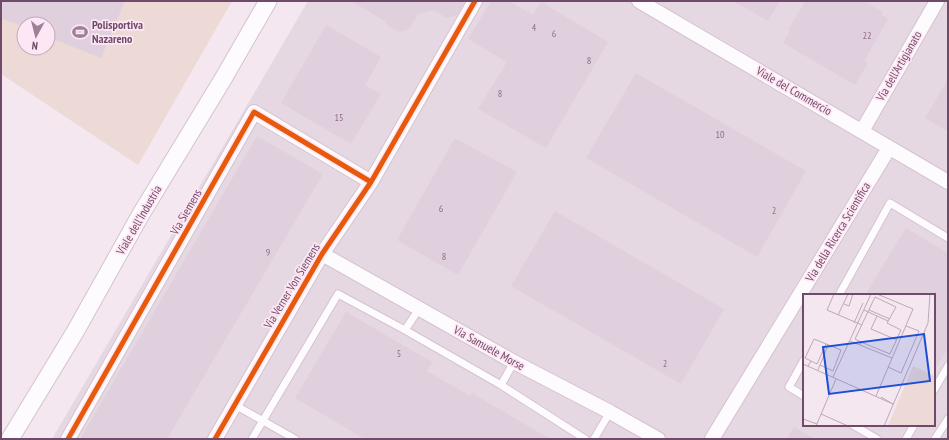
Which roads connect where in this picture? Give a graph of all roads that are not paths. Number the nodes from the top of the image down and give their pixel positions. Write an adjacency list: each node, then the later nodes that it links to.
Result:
1 (268, 1): 26 (street, Viale dell'Industria)
2 (475, 1): 7 (street, Via Verner Von Siemens)
3 (639, 1): 5 (street, Viale del Commercio)
4 (937, 1): 5 (street, Via dell'Artigianato)
5 (862, 131): 6 (street, Viale del Commercio)
6 (889, 148): 8 (street, Viale del Commercio); 34 (street, Via della Ricerca Scientifica)
7 (371, 182): 10 (street, Via Verner Von Siemens); 27 (street, Via Siemens)
8 (948, 182)
9 (948, 238): 11 (lane)
10 (322, 254): 12 (street, Via Samuele Morse); 20 (street, Via Verner Von Siemens)
11 (840, 294)
12 (419, 309): 13 (lane); 14 (street, Via Samuele Morse)
13 (405, 330): 17 (lane); 23 (lane)
14 (514, 362): 17 (lane); 21 (street, Via Samuele Morse)
15 (803, 362): 19 (lane)
16 (948, 366): 18 (lane)
17 (501, 385): 31 (lane)
18 (935, 388)
19 (803, 395)
20 (235, 405): 23 (lane); 28 (street, Via Verner Von Siemens)
21 (610, 412): 32 (lane); 33 (street, Via Samuele Morse)
22 (948, 419): 37 (lane)
23 (263, 421): 29 (lane); 30 (lane)
24 (855, 426): 35 (lane)
25 (913, 426): 36 (lane)
26 (10, 439)
27 (68, 439)
28 (215, 439)
29 (252, 439)
30 (295, 439)
31 (585, 439)
32 (594, 439)
33 (658, 439)
34 (712, 439)
35 (877, 439)
36 (906, 439)
37 (935, 439)

